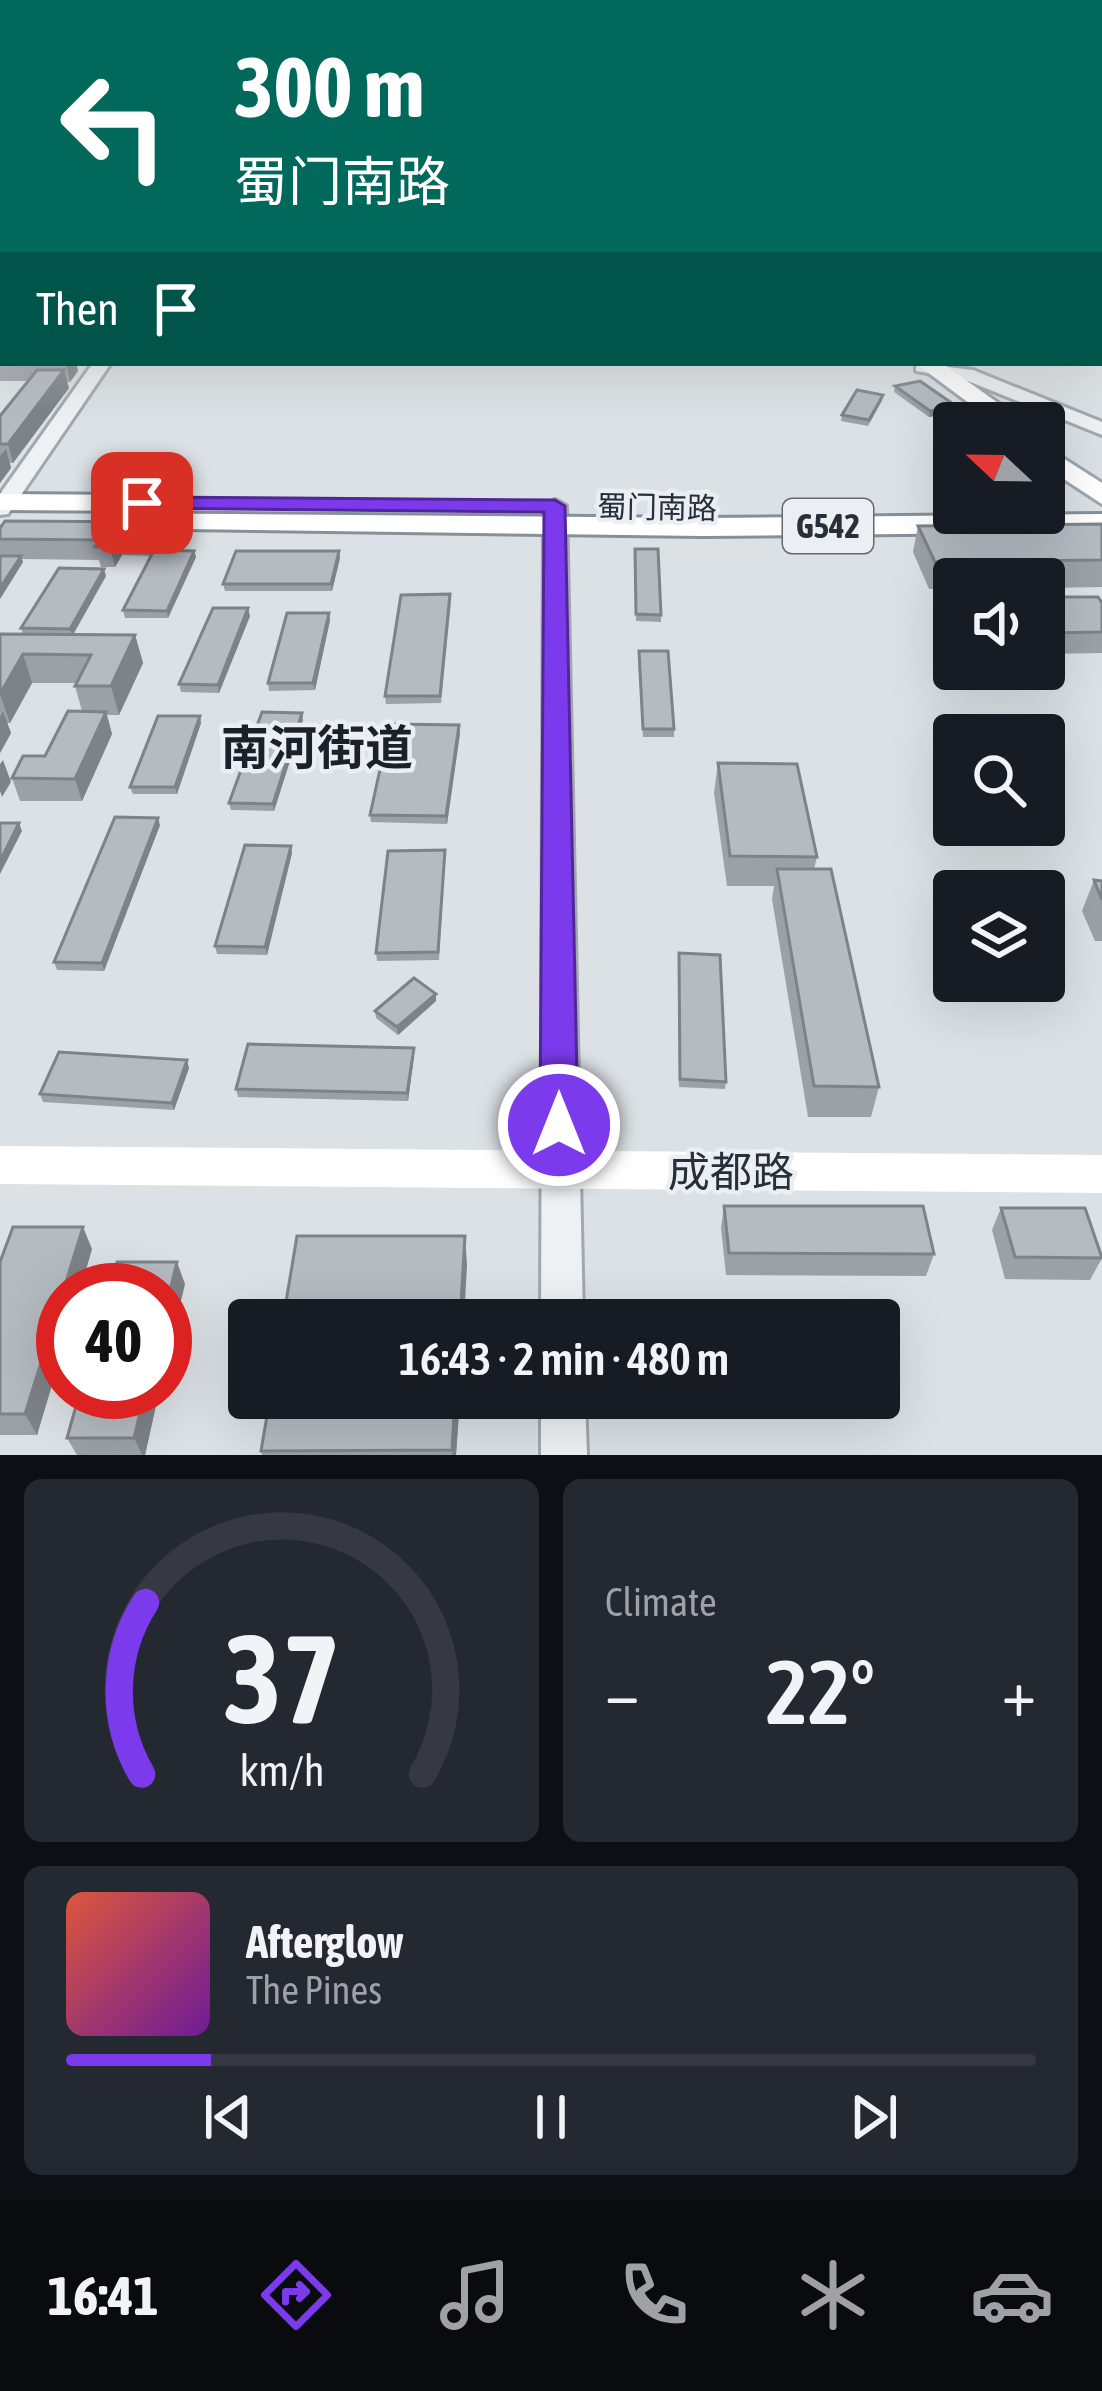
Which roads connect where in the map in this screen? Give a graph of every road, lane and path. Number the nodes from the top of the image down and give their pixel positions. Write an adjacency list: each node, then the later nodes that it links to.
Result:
1 (100, 366): 12 (street)
2 (927, 366): 5 (main road)
3 (928, 366): 6 (main road)
4 (931, 366): 7 (street)
5 (973, 402)
6 (982, 402)
7 (1102, 429)
8 (1065, 459): 10 (main road)
9 (1065, 469): 11 (main road)
10 (1102, 485)
11 (1102, 496)
12 (1, 509): 16 (main road, 蜀门南路 / G542)
13 (933, 511): 16 (main road, 蜀门南路 / G542)
14 (1065, 512): 15 (main road)
15 (1102, 512)
16 (555, 516): 17 (main road, 蜀门南路 / G542); 19 (street)
17 (1102, 523)
18 (0, 1166): 19 (main road, 成都路)
19 (560, 1171): 20 (main road, 成都路); 21 (street)
20 (1102, 1174)
21 (562, 1299)
22 (563, 1419): 23 (street)
23 (564, 1455)

